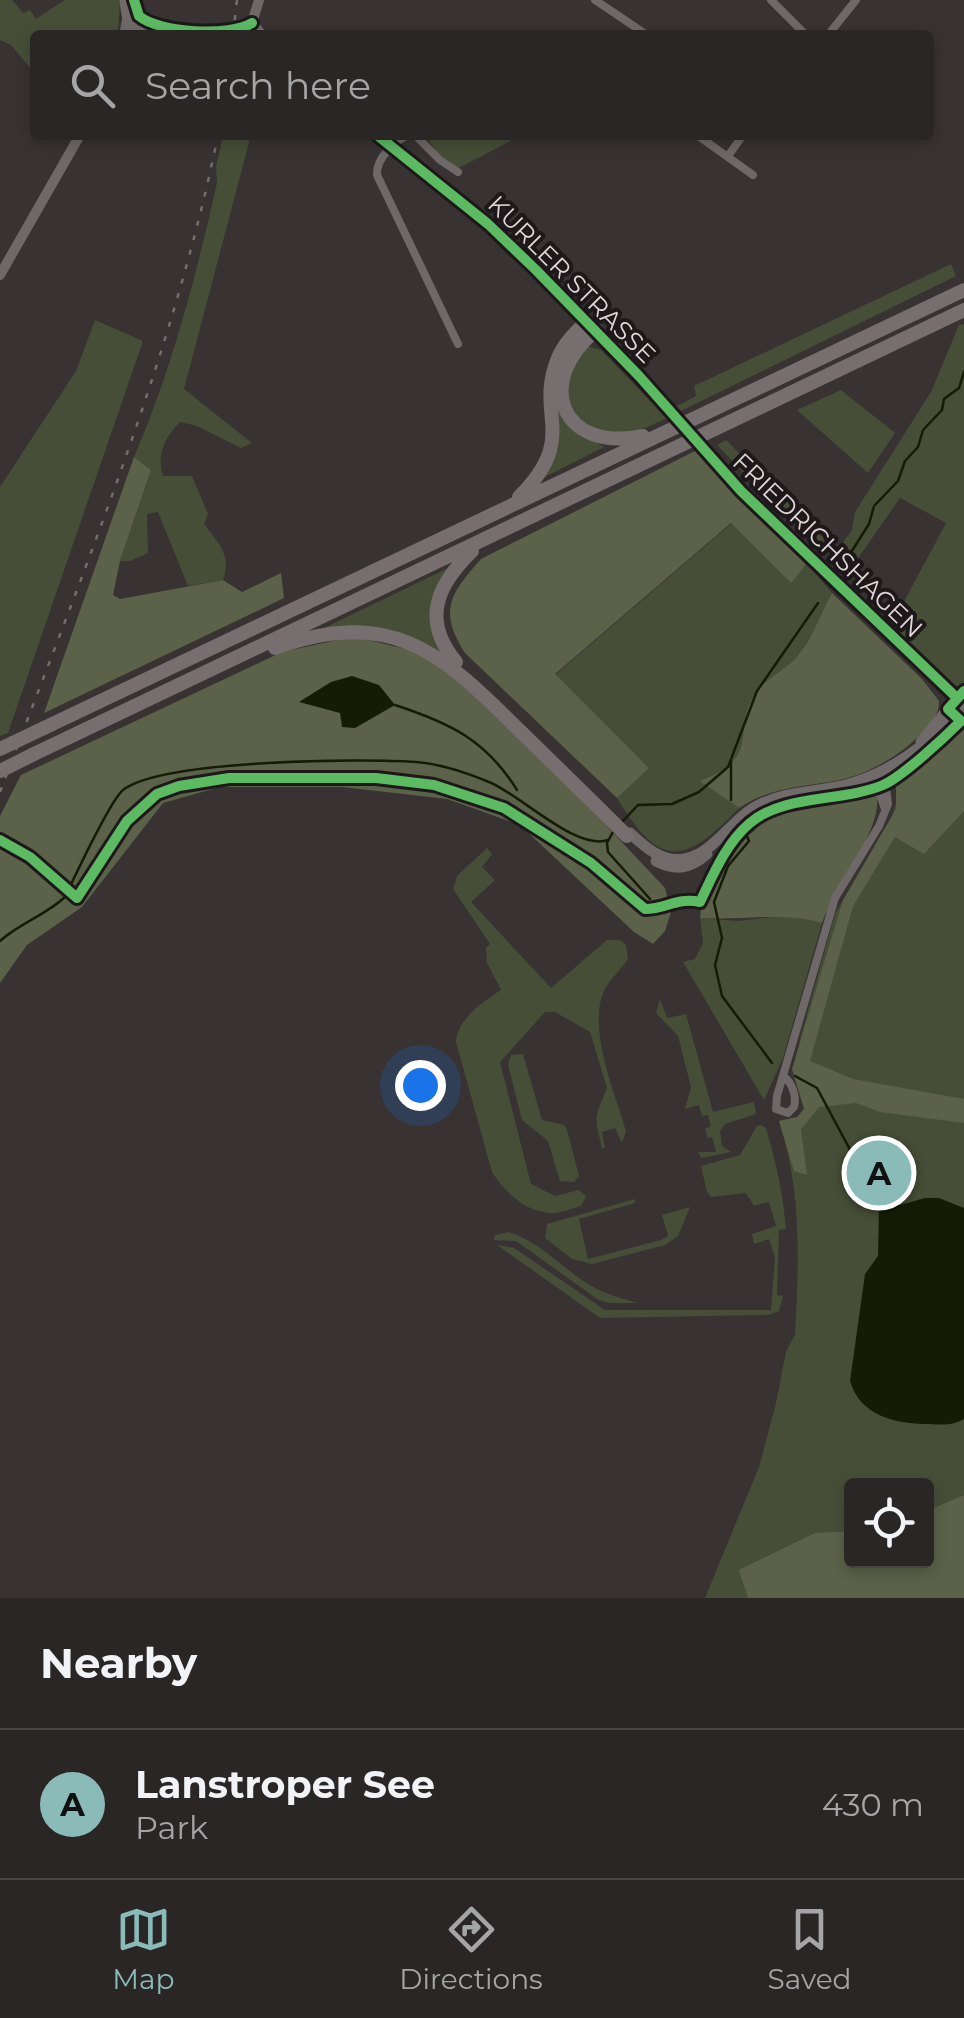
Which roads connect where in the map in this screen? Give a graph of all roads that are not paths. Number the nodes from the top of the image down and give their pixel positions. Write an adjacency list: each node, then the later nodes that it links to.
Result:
1 (259, 0): 6 (street)
2 (595, 0): 10 (street)
3 (772, 0): 11 (street)
4 (856, 0): 12 (street)
5 (131, 2): 7 (main road); 8 (main road)
6 (250, 28): 9 (main road)
7 (128, 30)
8 (149, 30)
9 (178, 30)
10 (640, 30)
11 (801, 30)
12 (832, 30)
13 (77, 140): 23 (street)
14 (383, 140): 19 (main road, KURLER STRASSE)
15 (402, 140): 19 (street)
16 (417, 140): 21 (street)
17 (704, 140): 20 (street)
18 (739, 140): 20 (street)
19 (391, 146): 26 (main road, KURLER STRASSE); 27 (street)
20 (728, 156): 22 (street)
21 (458, 172)
22 (753, 176)
23 (0, 275)
24 (964, 290): 29 (highway)
25 (964, 310): 31 (highway)
26 (591, 325): 28 (main road, KURLER STRASSE); 29 (highway); 30 (highway)
27 (458, 344)
28 (670, 410): 33 (main road, FRIEDRICHSHAGEN, bridge)
29 (668, 430): 30 (highway)
30 (509, 506): 34 (highway, bridge)
31 (483, 540): 32 (highway); 37 (highway)
32 (204, 674): 35 (highway, bridge); 37 (highway)
33 (962, 700): 36 (main road)
34 (0, 749)
35 (0, 770)
36 (878, 773): 38 (main road); 39 (street)
37 (607, 813): 38 (highway)
38 (628, 835)
39 (783, 1076)

